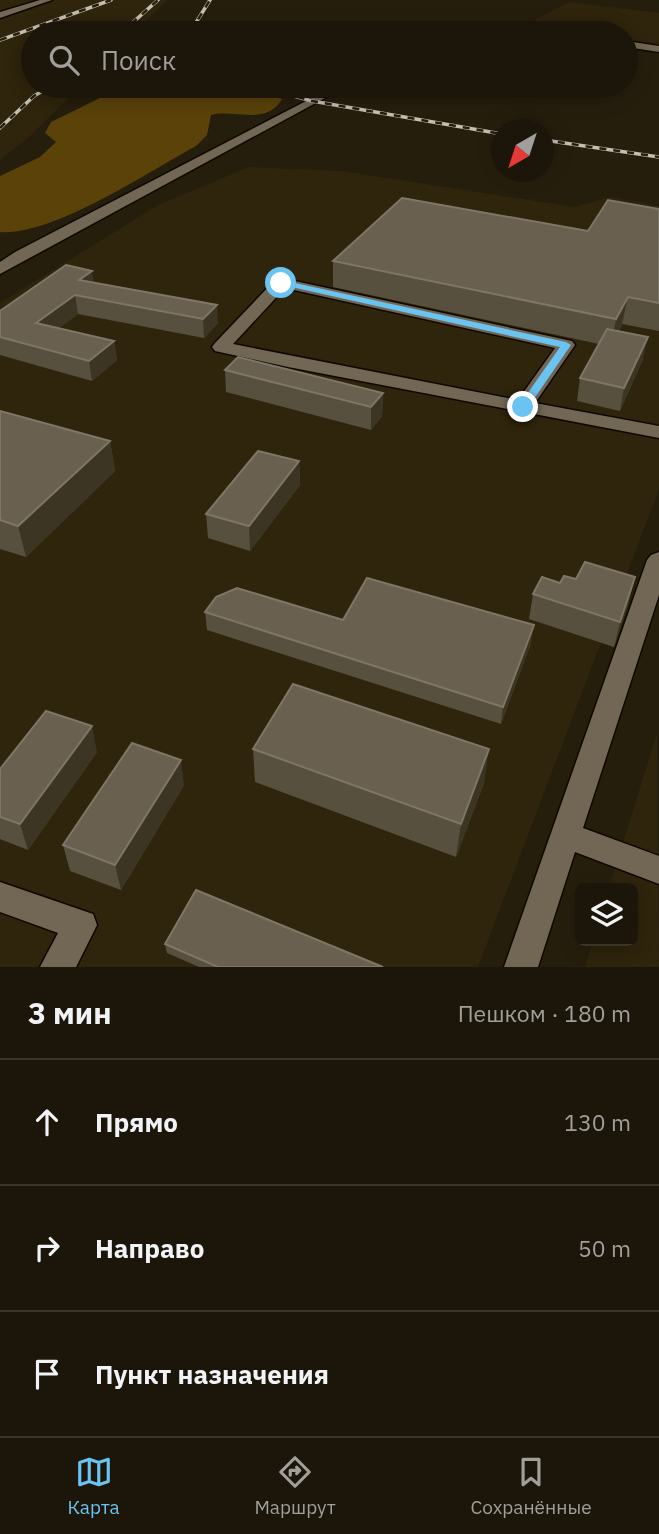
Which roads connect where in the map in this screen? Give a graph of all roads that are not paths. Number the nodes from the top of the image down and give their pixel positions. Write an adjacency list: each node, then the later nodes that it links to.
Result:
1 (48, 0): 2 (street)
2 (0, 15)
3 (638, 46): 4 (street)
4 (659, 49)
5 (308, 98): 6 (street)
6 (0, 269)
7 (523, 407): 7 (street); 8 (street)
8 (659, 432)
9 (659, 560): 10 (street)
10 (651, 610): 11 (street)
11 (568, 835): 12 (street); 15 (street)
12 (659, 870)
13 (0, 897): 14 (street)
14 (57, 967)
15 (521, 967)

